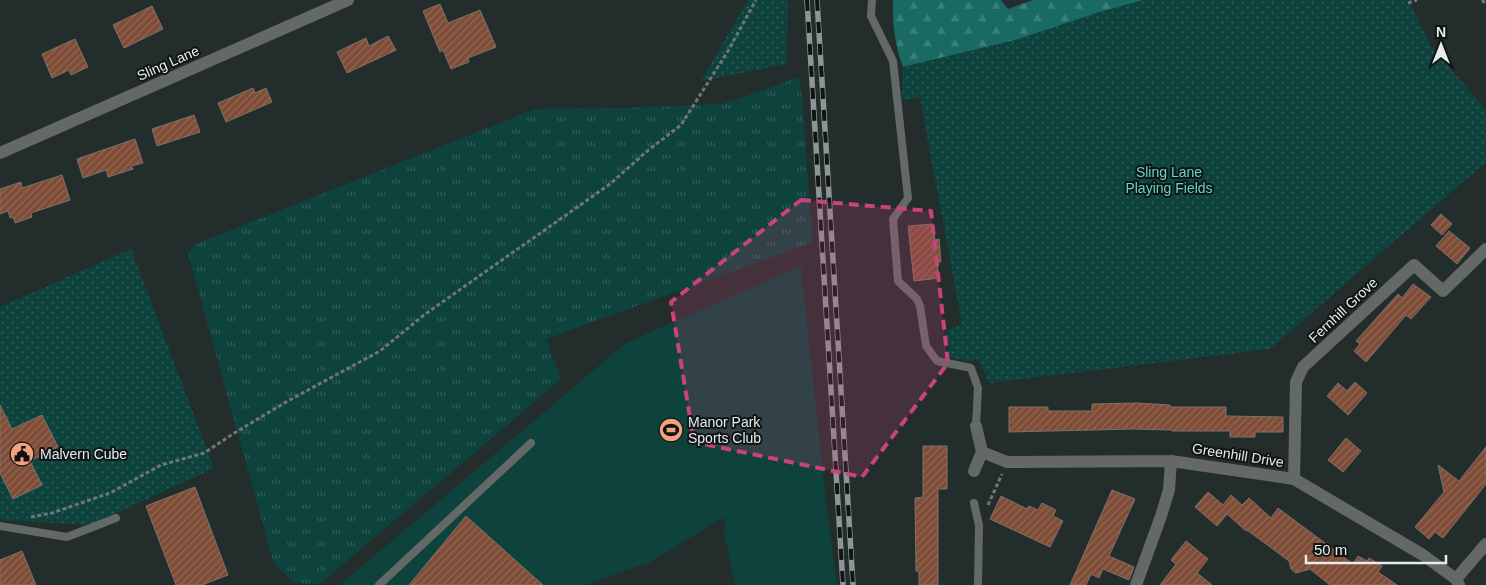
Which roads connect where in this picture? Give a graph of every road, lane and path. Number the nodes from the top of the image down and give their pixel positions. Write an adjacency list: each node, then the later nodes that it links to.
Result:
1 (348, 0): 8 (street, Sling Lane)
2 (756, 0): 18 (path)
3 (872, 0): 10 (lane)
4 (1416, 0): 6 (path)
5 (1482, 0): 7 (path)
6 (1408, 3)
7 (1486, 4)
8 (0, 153)
9 (1486, 249): 16 (street, Fernhill Grove)
10 (976, 426): 12 (street)
11 (532, 443): 24 (lane)
12 (982, 452): 14 (street, Greenhill Drive); 15 (street)
13 (1171, 460): 14 (street, Greenhill Drive); 16 (street, Greenhill Drive); 26 (street)
14 (1007, 462): 20 (path)
15 (974, 471)
16 (1294, 479): 23 (street, Greenhill Drive)
17 (974, 504): 20 (lane)
18 (28, 518)
19 (116, 518): 21 (lane)
20 (979, 525): 25 (lane)
21 (0, 526)
22 (1486, 544): 23 (street)
23 (1458, 582)
24 (379, 585)
25 (978, 585)
26 (1136, 585)

